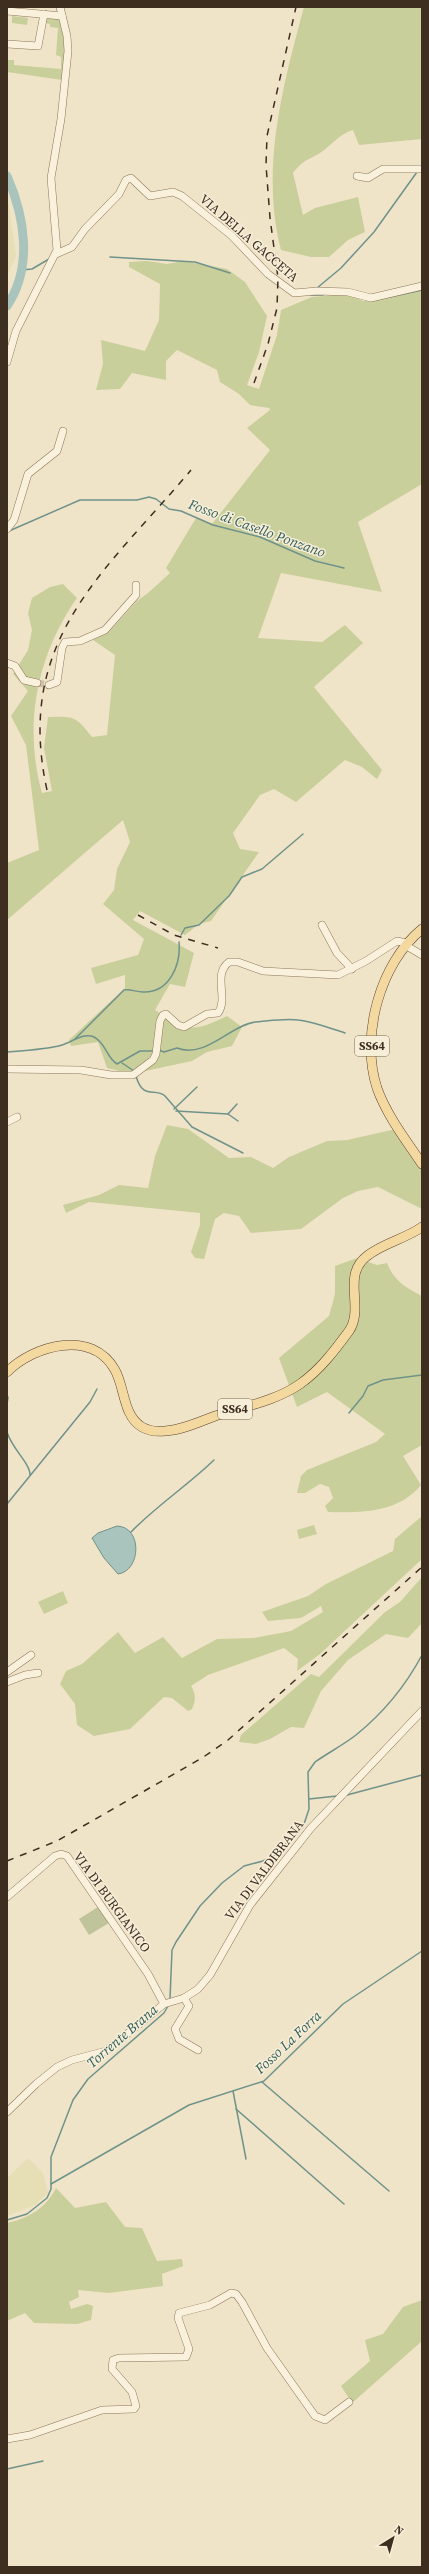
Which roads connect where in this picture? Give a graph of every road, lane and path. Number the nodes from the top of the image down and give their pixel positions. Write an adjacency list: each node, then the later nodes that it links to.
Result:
1 (60, 7): 4 (street)
2 (7, 10): 3 (street)
3 (44, 14): 4 (street); 5 (street)
4 (62, 16): 8 (street)
5 (7, 44)
6 (422, 169): 7 (street)
7 (357, 176)
8 (56, 254): 9 (street, VIA DELLA GACCETA); 10 (street)
9 (422, 286)
10 (7, 362)
11 (63, 431): 12 (street)
12 (7, 529)
13 (136, 585): 16 (street)
14 (7, 663): 15 (street)
15 (37, 683)
16 (49, 685)
17 (322, 925): 21 (street)
18 (422, 929): 19 (main road, SS64)
19 (405, 944): 20 (street); 21 (street); 25 (main road, SS64)
20 (422, 954)
21 (352, 968): 22 (street)
22 (7, 1069)
23 (17, 1117): 24 (street)
24 (7, 1122)
25 (422, 1164)
26 (422, 1227): 27 (main road, SS64)
27 (7, 1372)
28 (31, 1655): 29 (street)
29 (7, 1672)
30 (38, 1673): 31 (street)
31 (7, 1682)
32 (422, 1711): 34 (street, VIA DI VALDIBRANA)
33 (7, 1897): 35 (street, VIA DI BURGIANICO)
34 (184, 1998): 35 (street, VIA DI VALDIBRANA); 36 (street)
35 (166, 2003): 37 (street, VIA DI VALDIBRANA)
36 (198, 2050)
37 (7, 2112)
38 (349, 2402): 39 (street)
39 (7, 2438)

